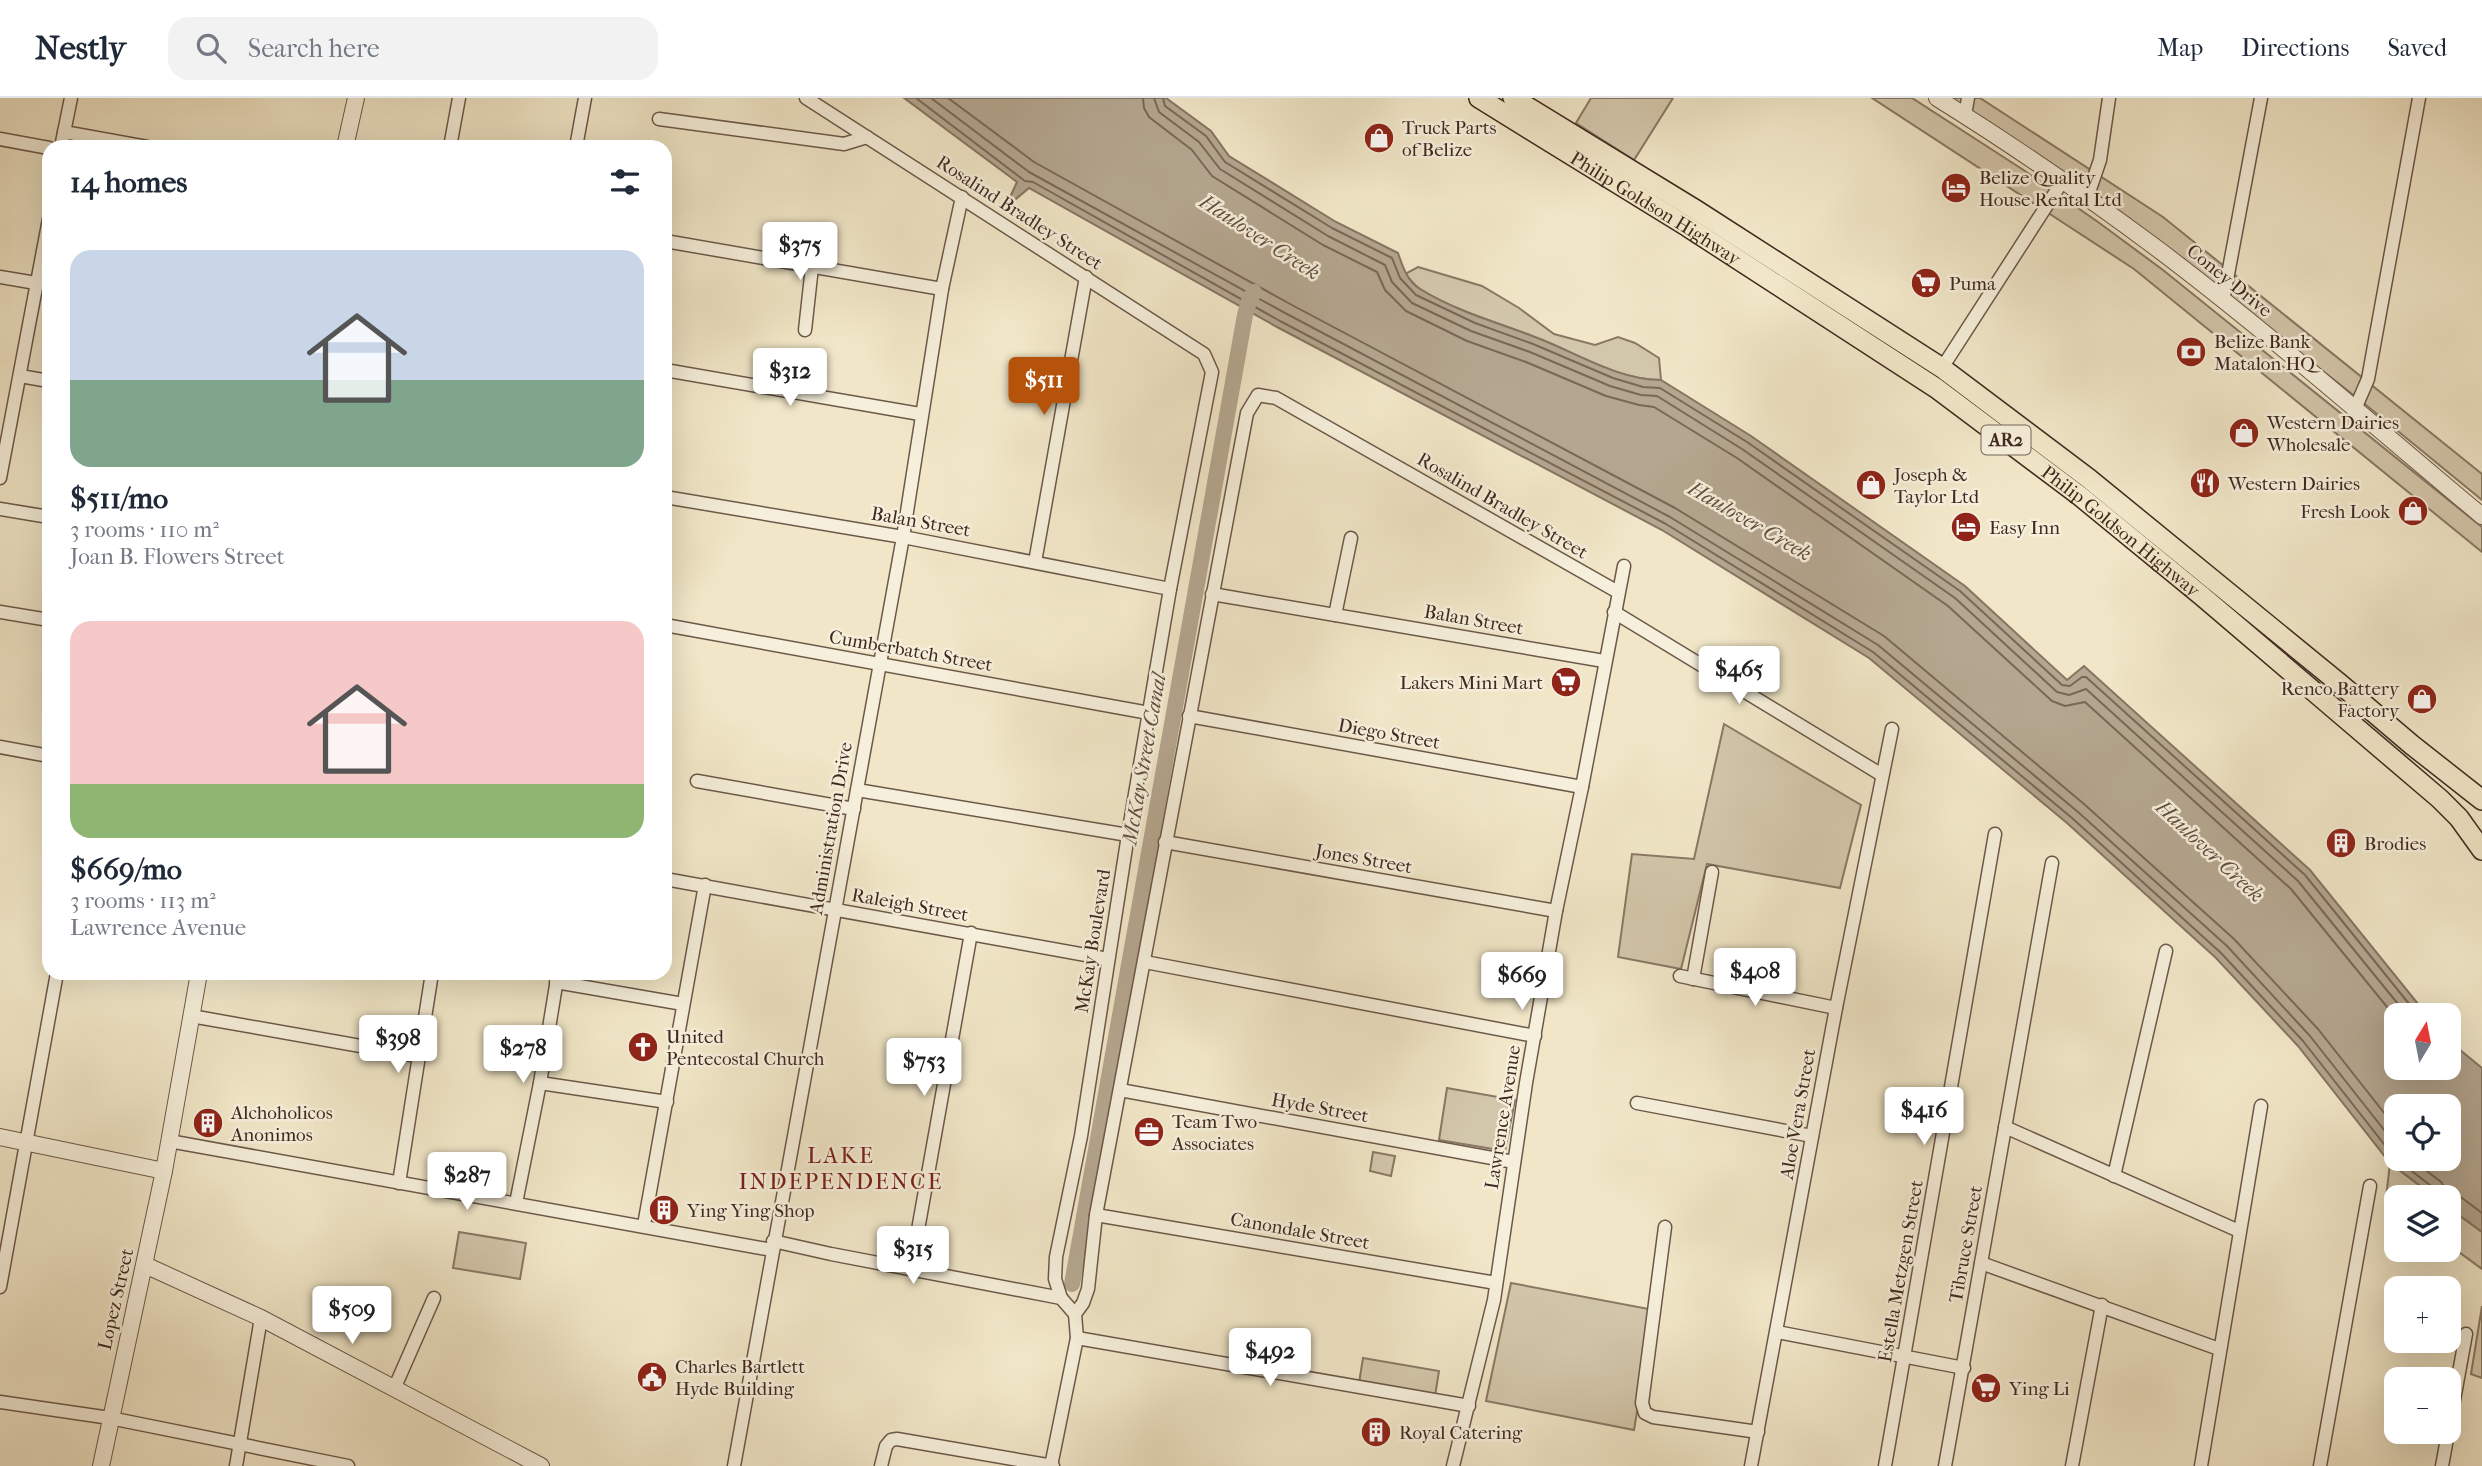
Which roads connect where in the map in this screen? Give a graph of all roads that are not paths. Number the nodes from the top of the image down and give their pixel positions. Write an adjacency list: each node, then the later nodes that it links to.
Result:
1 (71, 98): 15 (street)
2 (356, 98): 20 (street)
3 (459, 98): 21 (street)
4 (585, 98): 22 (street)
5 (806, 98): 16 (street, Rosalind Bradley Street)
6 (1479, 98): 76 (main road, Philip Goldson Highway / AR2)
7 (1513, 98): 37 (main road, Philip Goldson Highway / AR2)
8 (1937, 98): 13 (street, Coney Drive)
9 (1968, 98): 13 (street)
10 (2109, 98): 26 (street)
11 (2261, 98): 34 (street)
12 (2418, 98): 41 (street)
13 (1965, 115): 24 (street, Coney Drive)
14 (659, 119): 16 (street)
15 (64, 132): 18 (street); 19 (street)
16 (867, 137): 25 (street, Rosalind Bradley Street)
17 (0, 139): 23 (street)
18 (62, 140)
19 (108, 140)
20 (347, 140)
21 (451, 140)
22 (577, 140)
23 (42, 147)
24 (2062, 182): 26 (street, Coney Drive); 37 (street)
25 (962, 197): 31 (street, Rosalind Bradley Street); 33 (street, Administration Drive)
26 (2087, 198): 34 (street, Coney Drive)
27 (672, 242): 28 (street)
28 (812, 267): 33 (street); 35 (street)
29 (42, 268): 32 (street)
30 (0, 277): 32 (street)
31 (1086, 277): 36 (street, Rosalind Bradley Street); 50 (street)
32 (36, 283): 39 (street)
33 (942, 289): 42 (street, Administration Drive)
34 (2223, 301): 41 (street, Coney Drive)
35 (804, 330)
36 (1210, 363): 52 (street, McKay Boulevard)
37 (1941, 368): 71 (main road, Philip Goldson Highway / AR2)
38 (672, 371): 42 (street)
39 (20, 376): 40 (street); 43 (street)
40 (42, 380)
41 (2355, 410): 47 (street, Coney Drive)
42 (920, 414): 48 (street, Administration Drive)
43 (0, 478)
44 (672, 498): 48 (street, Balan Street)
45 (0, 509): 46 (street)
46 (42, 516)
47 (2482, 516)
48 (902, 537): 50 (street, Balan Street); 61 (street, Administration Drive)
49 (1351, 538): 57 (street)
50 (1035, 562): 52 (street, Balan Street)
51 (1624, 566): 53 (street, Lawrence Avenue)
52 (1170, 589): 62 (street, McKay Boulevard)
53 (1618, 592): 54 (street, Rosalind Bradley Street); 56 (street, Lawrence Avenue)
54 (1212, 594): 57 (street, Balan Street); 63 (street)
55 (0, 612): 58 (street)
56 (1614, 612): 60 (street, Lawrence Avenue); 67 (street)
57 (1335, 615): 60 (street, Balan Street)
58 (42, 619)
59 (672, 626): 61 (street, Cumberbatch Street)
60 (1604, 661): 69 (street, Lawrence Avenue)
61 (878, 663): 62 (street, Cumberbatch Street); 70 (street, Administration Drive)
62 (1150, 713): 74 (street, McKay Boulevard)
63 (1189, 716): 69 (street, Diego Street); 75 (street)
64 (1892, 729): 67 (street, Aloe Vera Street)
65 (0, 747): 66 (street)
66 (42, 755)
67 (1882, 775): 93 (street, Aloe Vera Street)
68 (697, 781): 72 (street)
69 (1582, 787): 82 (street, Lawrence Avenue)
70 (857, 790): 72 (street, Administration Drive); 74 (street)
71 (2482, 800)
72 (853, 809): 81 (street, Administration Drive)
73 (1995, 834): 132 (street, Estella Metzgen Street)
74 (1128, 835): 85 (street, McKay Boulevard)
75 (1165, 842): 82 (street, Jones Street); 86 (street)
76 (2482, 850)
77 (2052, 863): 102 (street, Tibruce Street)
78 (1712, 872): 93 (street)
79 (672, 880): 80 (street, Raleigh Street)
80 (705, 886): 81 (street, Raleigh Street); 92 (street)
81 (835, 911): 83 (street, Raleigh Street); 117 (street, Administration Drive)
82 (1556, 911): 95 (street, Lawrence Avenue)
83 (971, 933): 85 (street, Raleigh Street); 120 (street)
84 (2166, 951): 109 (street)
85 (1108, 959): 124 (street, McKay Boulevard)
86 (1144, 962): 95 (street); 98 (street)
87 (56, 980): 106 (street)
88 (198, 980): 94 (street, Lopez Street)
89 (431, 980): 96 (street)
90 (557, 980): 97 (street)
91 (567, 980): 92 (street)
92 (683, 1004): 99 (street)
93 (1836, 1008): 103 (street, Aloe Vera Street)
94 (191, 1016): 96 (street); 105 (street, Lopez Street)
95 (1535, 1036): 107 (street, Lawrence Avenue)
96 (417, 1056): 110 (street)
97 (540, 1083): 99 (street); 112 (street)
98 (1120, 1090): 107 (street, Hyde Street); 113 (street)
99 (667, 1102): 114 (street)
100 (1637, 1103): 103 (street)
101 (2261, 1106): 116 (street)
102 (2005, 1127): 109 (street); 118 (street, Tibruce Street)
103 (1812, 1136): 128 (street, Aloe Vera Street)
104 (0, 1137): 106 (street)
105 (169, 1141): 108 (street, Lopez Street); 110 (street)
106 (27, 1143): 108 (street); 122 (street)
107 (1514, 1162): 121 (street, Lawrence Avenue)
108 (164, 1171): 119 (street, Lopez Street)
109 (2114, 1176): 116 (street)
110 (399, 1183): 112 (street)
111 (2370, 1186): 153 (street)
112 (516, 1203): 114 (street)
113 (1096, 1215): 121 (street, Canondale Street); 126 (street)
114 (644, 1225): 117 (street)
115 (1665, 1227): 138 (street)
116 (2239, 1231): 131 (street)
117 (772, 1245): 120 (street); 144 (street, Administration Drive)
118 (1981, 1263): 125 (street); 133 (street, Tibruce Street)
119 (145, 1265): 127 (street); 137 (street, Lopez Street)
120 (911, 1269): 124 (street)
121 (1496, 1283): 136 (street, Lawrence Avenue)
122 (0, 1287)
123 (434, 1298): 134 (street)
124 (1061, 1298): 126 (street)
125 (2102, 1305): 131 (street); 151 (street)
126 (1075, 1314): 130 (street)
127 (261, 1318): 134 (street); 139 (street)
128 (1777, 1332): 132 (street); 138 (street, Aloe Vera Street)
129 (2466, 1334): 154 (street)
130 (1077, 1338): 136 (street); 146 (street)
131 (2220, 1349): 152 (street)
132 (1905, 1357): 133 (street); 149 (street, Estella Metzgen Street)
133 (1964, 1368): 150 (street, Tibruce Street)
134 (394, 1389): 143 (street)
135 (0, 1402): 137 (street)
136 (1469, 1406): 147 (street, Lawrence Avenue)
137 (110, 1418): 139 (street); 140 (street, Lopez Street)
138 (1758, 1432): 148 (street, Aloe Vera Street)
139 (239, 1443): 141 (street); 142 (street)
140 (101, 1466)
141 (236, 1466)
142 (348, 1466)
143 (541, 1466)
144 (734, 1466)
145 (881, 1466): 146 (street)
146 (1051, 1466)
147 (1453, 1466)
148 (1751, 1466)
149 (1885, 1466)
150 (1945, 1466)
151 (2071, 1466)
152 (2201, 1466)
153 (2320, 1466)
154 (2442, 1466)

